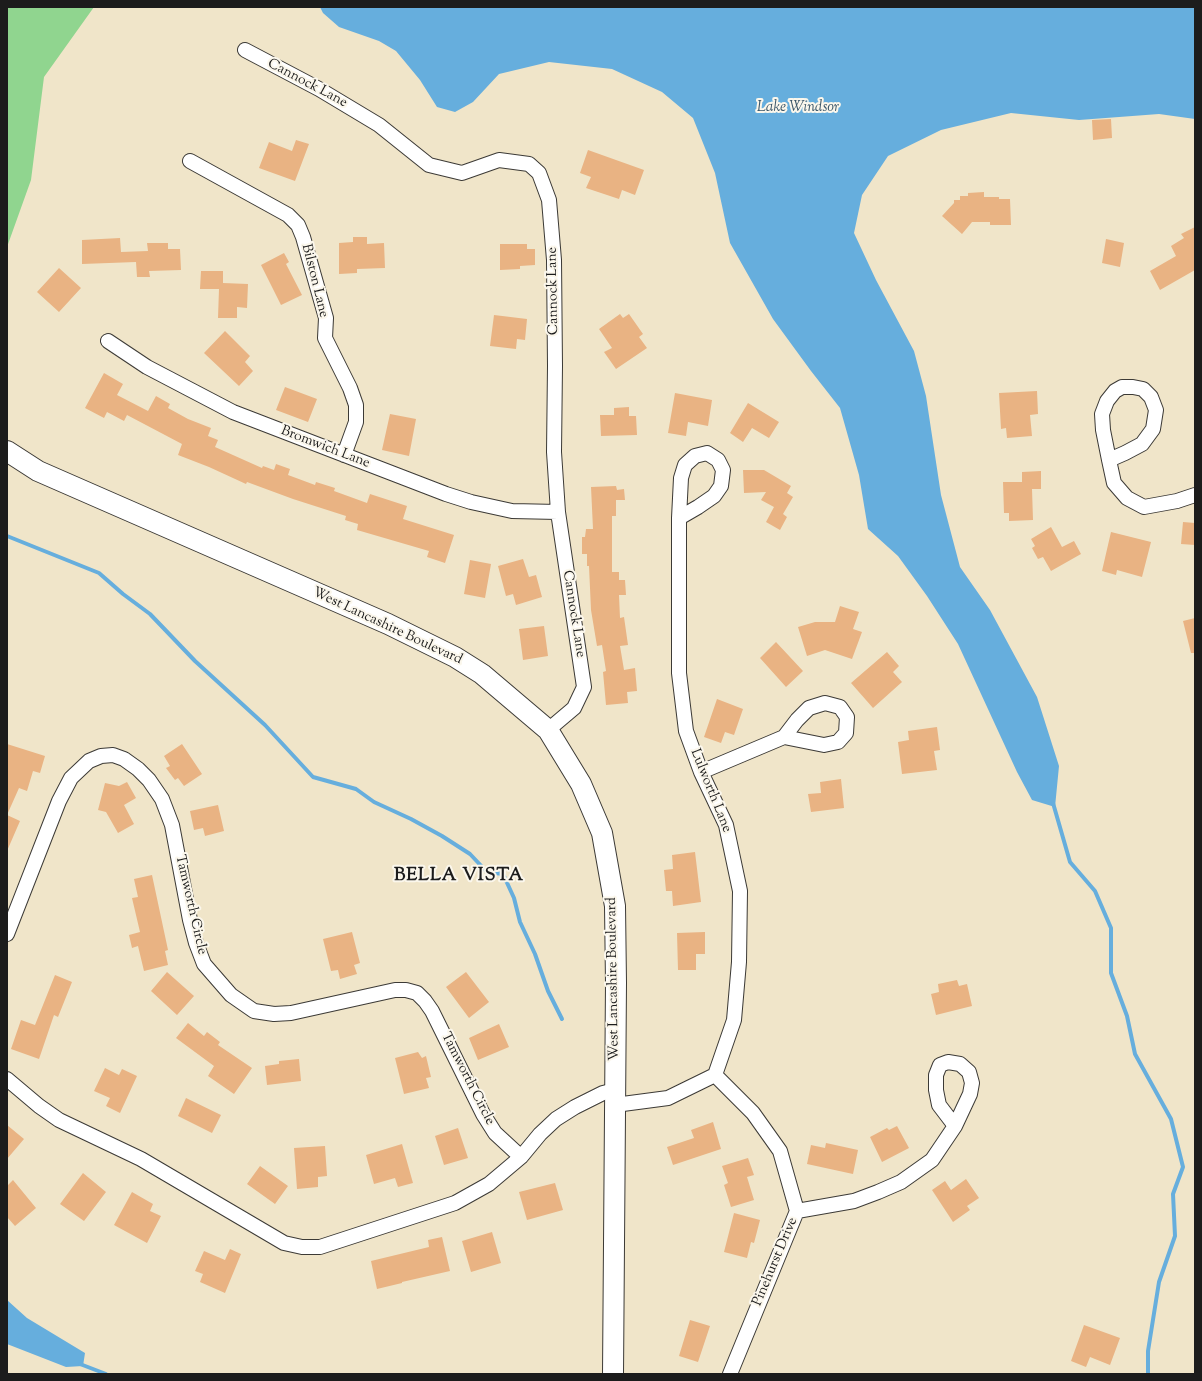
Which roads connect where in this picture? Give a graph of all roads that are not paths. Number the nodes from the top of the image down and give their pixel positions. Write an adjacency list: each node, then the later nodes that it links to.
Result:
1 (245, 50): 8 (street, Cannock Lane)
2 (190, 161): 5 (street, Bilston Lane)
3 (108, 341): 5 (street, Bromwich Lane)
4 (7, 451): 10 (main road, West Lancashire Boulevard)
5 (344, 455): 8 (street, Bromwich Lane)
6 (1109, 460): 6 (street); 7 (street)
7 (1195, 495)
8 (558, 512): 10 (street, Cannock Lane)
9 (679, 518): 12 (street, Lulworth Lane)
10 (548, 730): 16 (main road, West Lancashire Boulevard)
11 (784, 737): 12 (street)
12 (701, 772): 14 (street, Lulworth Lane)
13 (7, 934): 18 (street, Tamworth Circle)
14 (715, 1075): 16 (street); 19 (street, Pinehurst Drive)
15 (7, 1079): 18 (street)
16 (615, 1098): 18 (street); 20 (main road, West Lancashire Boulevard)
17 (955, 1126): 19 (street)
18 (521, 1157)
19 (797, 1211): 21 (street, Pinehurst Drive)
20 (613, 1374)
21 (730, 1374)

